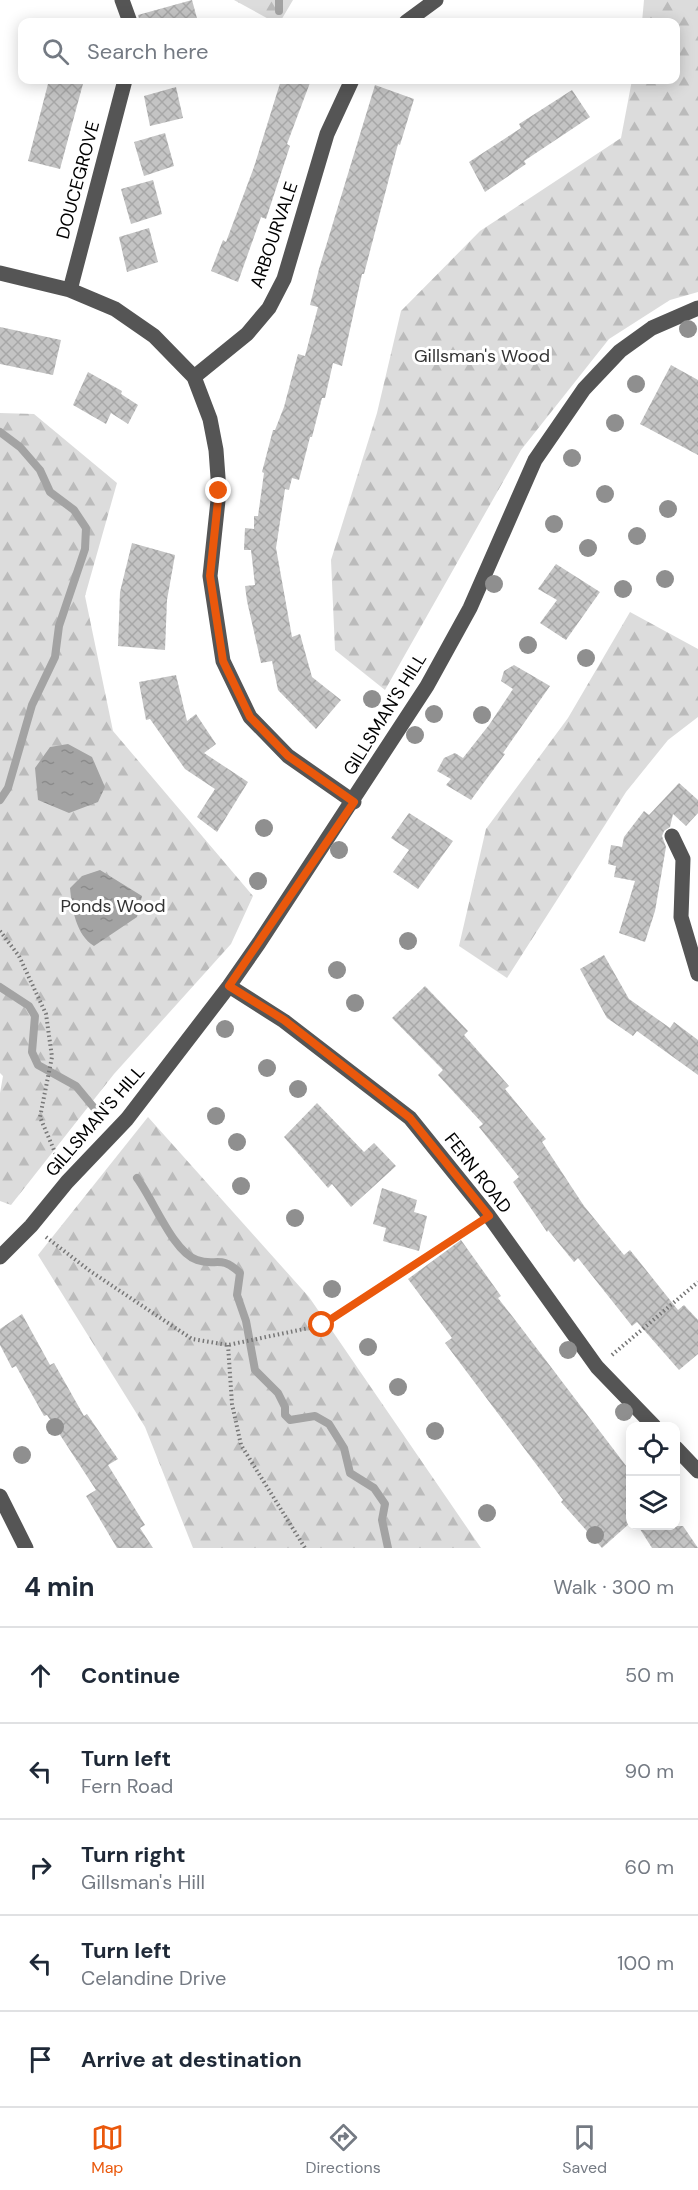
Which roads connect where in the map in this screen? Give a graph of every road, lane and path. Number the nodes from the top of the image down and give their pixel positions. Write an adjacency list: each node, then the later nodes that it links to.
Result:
1 (123, 0): 3 (street)
2 (436, 0): 4 (street)
3 (129, 18)
4 (411, 18)
5 (124, 84): 8 (street, DOUCEGROVE)
6 (350, 84): 10 (street, ARBOURVALE)
7 (0, 273): 8 (street)
8 (70, 290): 10 (street)
9 (698, 308): 11 (street, GILLSMAN'S HILL)
10 (194, 377): 11 (street)
11 (354, 802): 15 (street, GILLSMAN'S HILL)
12 (672, 836): 14 (street)
13 (0, 931): 16 (path)
14 (698, 974)
15 (229, 986): 16 (street, GILLSMAN'S HILL); 17 (street, FERN ROAD)
16 (67, 1182): 18 (street, GILLSMAN'S HILL)
17 (489, 1216): 21 (path); 22 (street, FERN ROAD)
18 (32, 1226): 19 (street, GILLSMAN'S HILL); 21 (path)
19 (0, 1257)
20 (698, 1282): 22 (path)
21 (228, 1345): 28 (path)
22 (597, 1367): 23 (street, FERN ROAD)
23 (650, 1422)
24 (680, 1453): 25 (street)
25 (698, 1471)
26 (0, 1496): 27 (street)
27 (26, 1548)
28 (305, 1548)

